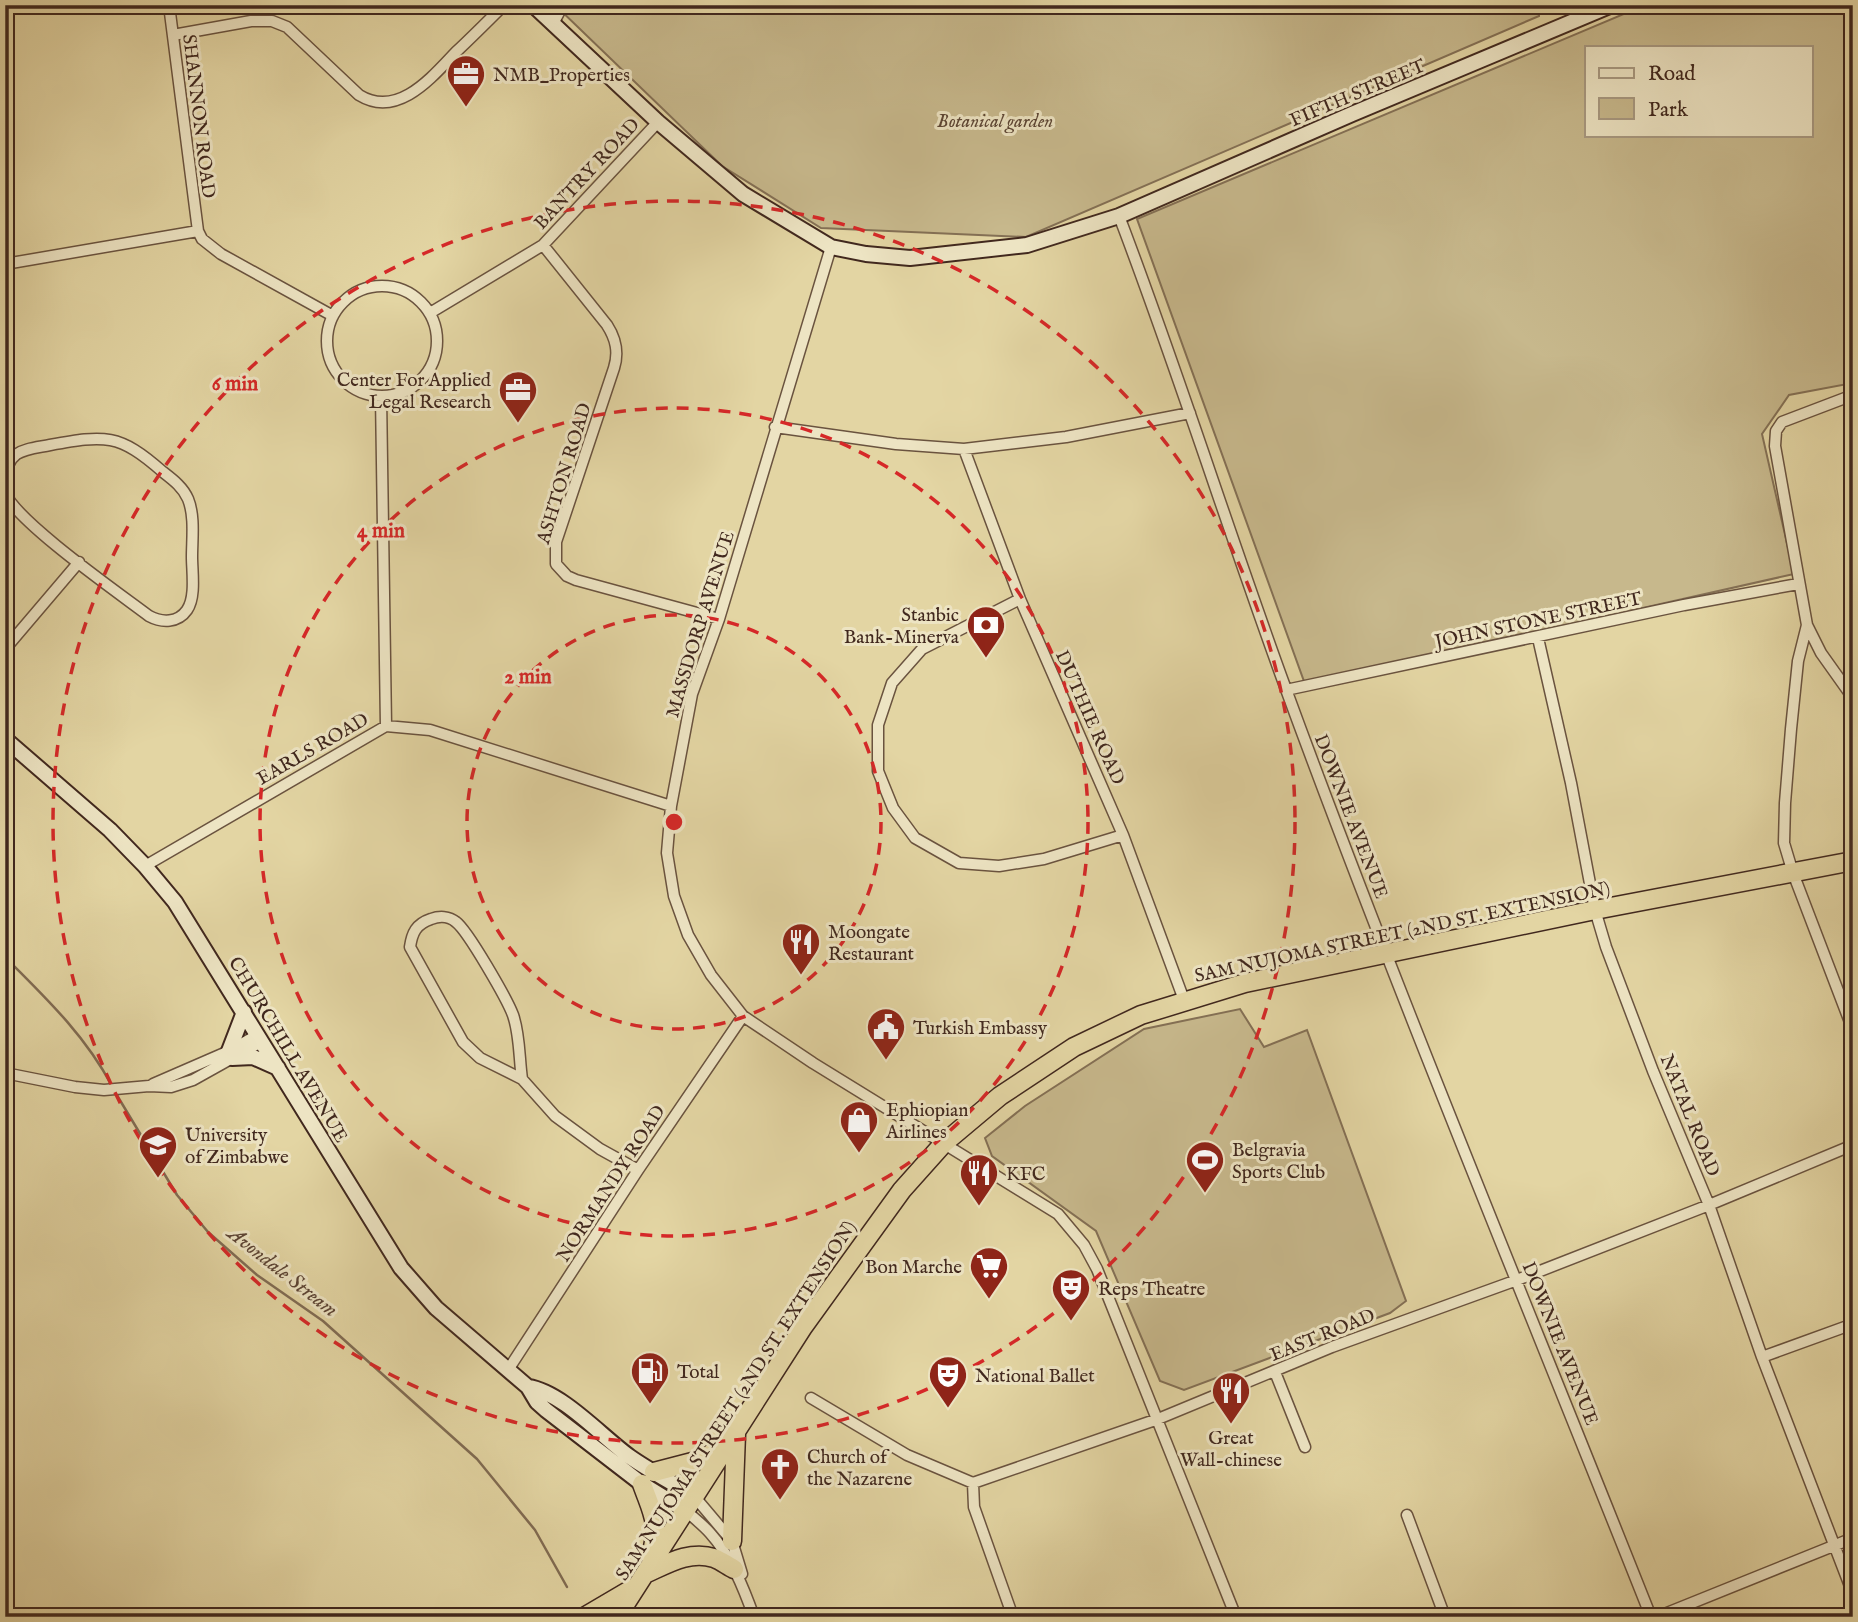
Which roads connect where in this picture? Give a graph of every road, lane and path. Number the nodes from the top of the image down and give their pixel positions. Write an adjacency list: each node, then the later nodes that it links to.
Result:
1 (169, 5): 7 (street, SHANNON ROAD)
2 (504, 5): 7 (street)
3 (533, 5): 6 (street, FIFTH STREET)
4 (563, 5): 6 (street)
5 (1612, 5): 9 (street, FIFTH STREET)
6 (553, 24): 8 (street, FIFTH STREET)
7 (173, 35): 10 (street, SHANNON ROAD)
8 (658, 122): 11 (street, BANTRY ROAD); 12 (street, FIFTH STREET)
9 (1119, 216): 12 (street, FIFTH STREET); 18 (street, DOWNIE AVENUE)
10 (198, 232): 13 (street); 15 (street)
11 (543, 245): 14 (street, BANTRY ROAD); 26 (street, ASHTON ROAD)
12 (831, 247): 19 (street, MASSDORP AVENUE)
13 (5, 264)
14 (430, 313): 15 (street); 17 (street)
15 (333, 316): 17 (street)
16 (1853, 395): 24 (street)
17 (381, 396): 32 (street)
18 (1190, 413): 20 (street); 30 (street, DOWNIE AVENUE)
19 (775, 427): 20 (street); 26 (street, MASSDORP AVENUE)
20 (964, 449): 25 (street, DUTHIE ROAD)
21 (5, 480): 23 (street)
22 (5, 493): 23 (street)
23 (79, 562): 29 (street)
24 (1798, 583): 27 (street); 28 (street, JOHN STONE STREET)
25 (1020, 600): 35 (street, DUTHIE ROAD); 35 (street)
26 (719, 619): 34 (street, MASSDORP AVENUE)
27 (1807, 625): 31 (street); 38 (street)
28 (1538, 638): 30 (street, JOHN STONE STREET); 39 (street, NATAL ROAD)
29 (5, 649)
30 (1286, 690): 40 (street, DOWNIE AVENUE)
31 (1853, 698)
32 (386, 726): 34 (street, EARLS ROAD); 37 (street, EARLS ROAD)
33 (5, 739): 37 (street, CHURCHILL AVENUE)
34 (671, 806): 43 (street, MASSDORP AVENUE)
35 (1123, 835): 41 (street, DUTHIE ROAD)
36 (1853, 861): 38 (highway, SAM NUJOMA STREET (2ND ST. EXTENSION))
37 (145, 866): 42 (street, CHURCHILL AVENUE)
38 (1793, 873): 39 (highway, SAM NUJOMA STREET (2ND ST. EXTENSION)); 44 (street)
39 (1595, 910): 40 (highway, SAM NUJOMA STREET (2ND ST. EXTENSION)); 53 (street, NATAL ROAD)
40 (1385, 954): 41 (highway, SAM NUJOMA STREET (2ND ST. EXTENSION)); 54 (street, DOWNIE AVENUE)
41 (1184, 1000): 50 (highway, SAM NUJOMA STREET (2ND ST. EXTENSION))
42 (244, 1012): 45 (street, CHURCHILL AVENUE); 46 (street)
43 (743, 1016): 50 (street, MASSDORP AVENUE); 52 (street, NORMANDY ROAD)
44 (1853, 1030)
45 (259, 1039): 46 (street); 47 (street, CHURCHILL AVENUE)
46 (230, 1055): 47 (street); 48 (street)
47 (279, 1069): 57 (street, CHURCHILL AVENUE)
48 (5, 1073)
49 (522, 1079): 49 (street); 52 (street)
50 (944, 1143): 60 (street, MASSDORP AVENUE); 61 (highway, SAM NUJOMA STREET (2ND ST. EXTENSION))
51 (1853, 1145): 53 (street, EAST ROAD)
52 (638, 1170): 57 (street, NORMANDY ROAD)
53 (1709, 1205): 54 (street, EAST ROAD); 56 (street, NATAL ROAD)
54 (1517, 1280): 58 (street, EAST ROAD); 80 (street, DOWNIE AVENUE)
55 (1853, 1324): 56 (street)
56 (1762, 1357): 69 (street, NATAL ROAD)
57 (508, 1370): 63 (street, CHURCHILL AVENUE)
58 (1275, 1372): 60 (street, EAST ROAD); 62 (street)
59 (811, 1398): 64 (street)
60 (1158, 1419): 64 (street, EAST ROAD); 78 (street, MASSDORP AVENUE)
61 (736, 1434): 63 (highway); 65 (highway, SAM NUJOMA STREET (2ND ST. EXTENSION)); 68 (highway)
62 (1305, 1447)
63 (648, 1478): 65 (street, CHURCHILL AVENUE); 71 (highway)
64 (973, 1483): 77 (street)
65 (690, 1504): 68 (street); 70 (street); 71 (highway, SAM NUJOMA STREET (2ND ST. EXTENSION))
66 (1407, 1515): 79 (street)
67 (1853, 1538): 69 (street)
68 (732, 1541): 73 (street)
69 (1833, 1545): 72 (street, NATAL ROAD); 81 (street)
70 (734, 1569): 71 (highway); 73 (street)
71 (642, 1579): 74 (highway); 75 (highway, SAM NUJOMA STREET (2ND ST. EXTENSION))
72 (1853, 1594)
73 (748, 1599): 76 (street)
74 (583, 1617)
75 (617, 1617)
76 (754, 1617)
77 (1013, 1617)
78 (1236, 1617)
79 (1445, 1617)
80 (1651, 1617)
81 (1657, 1617)

